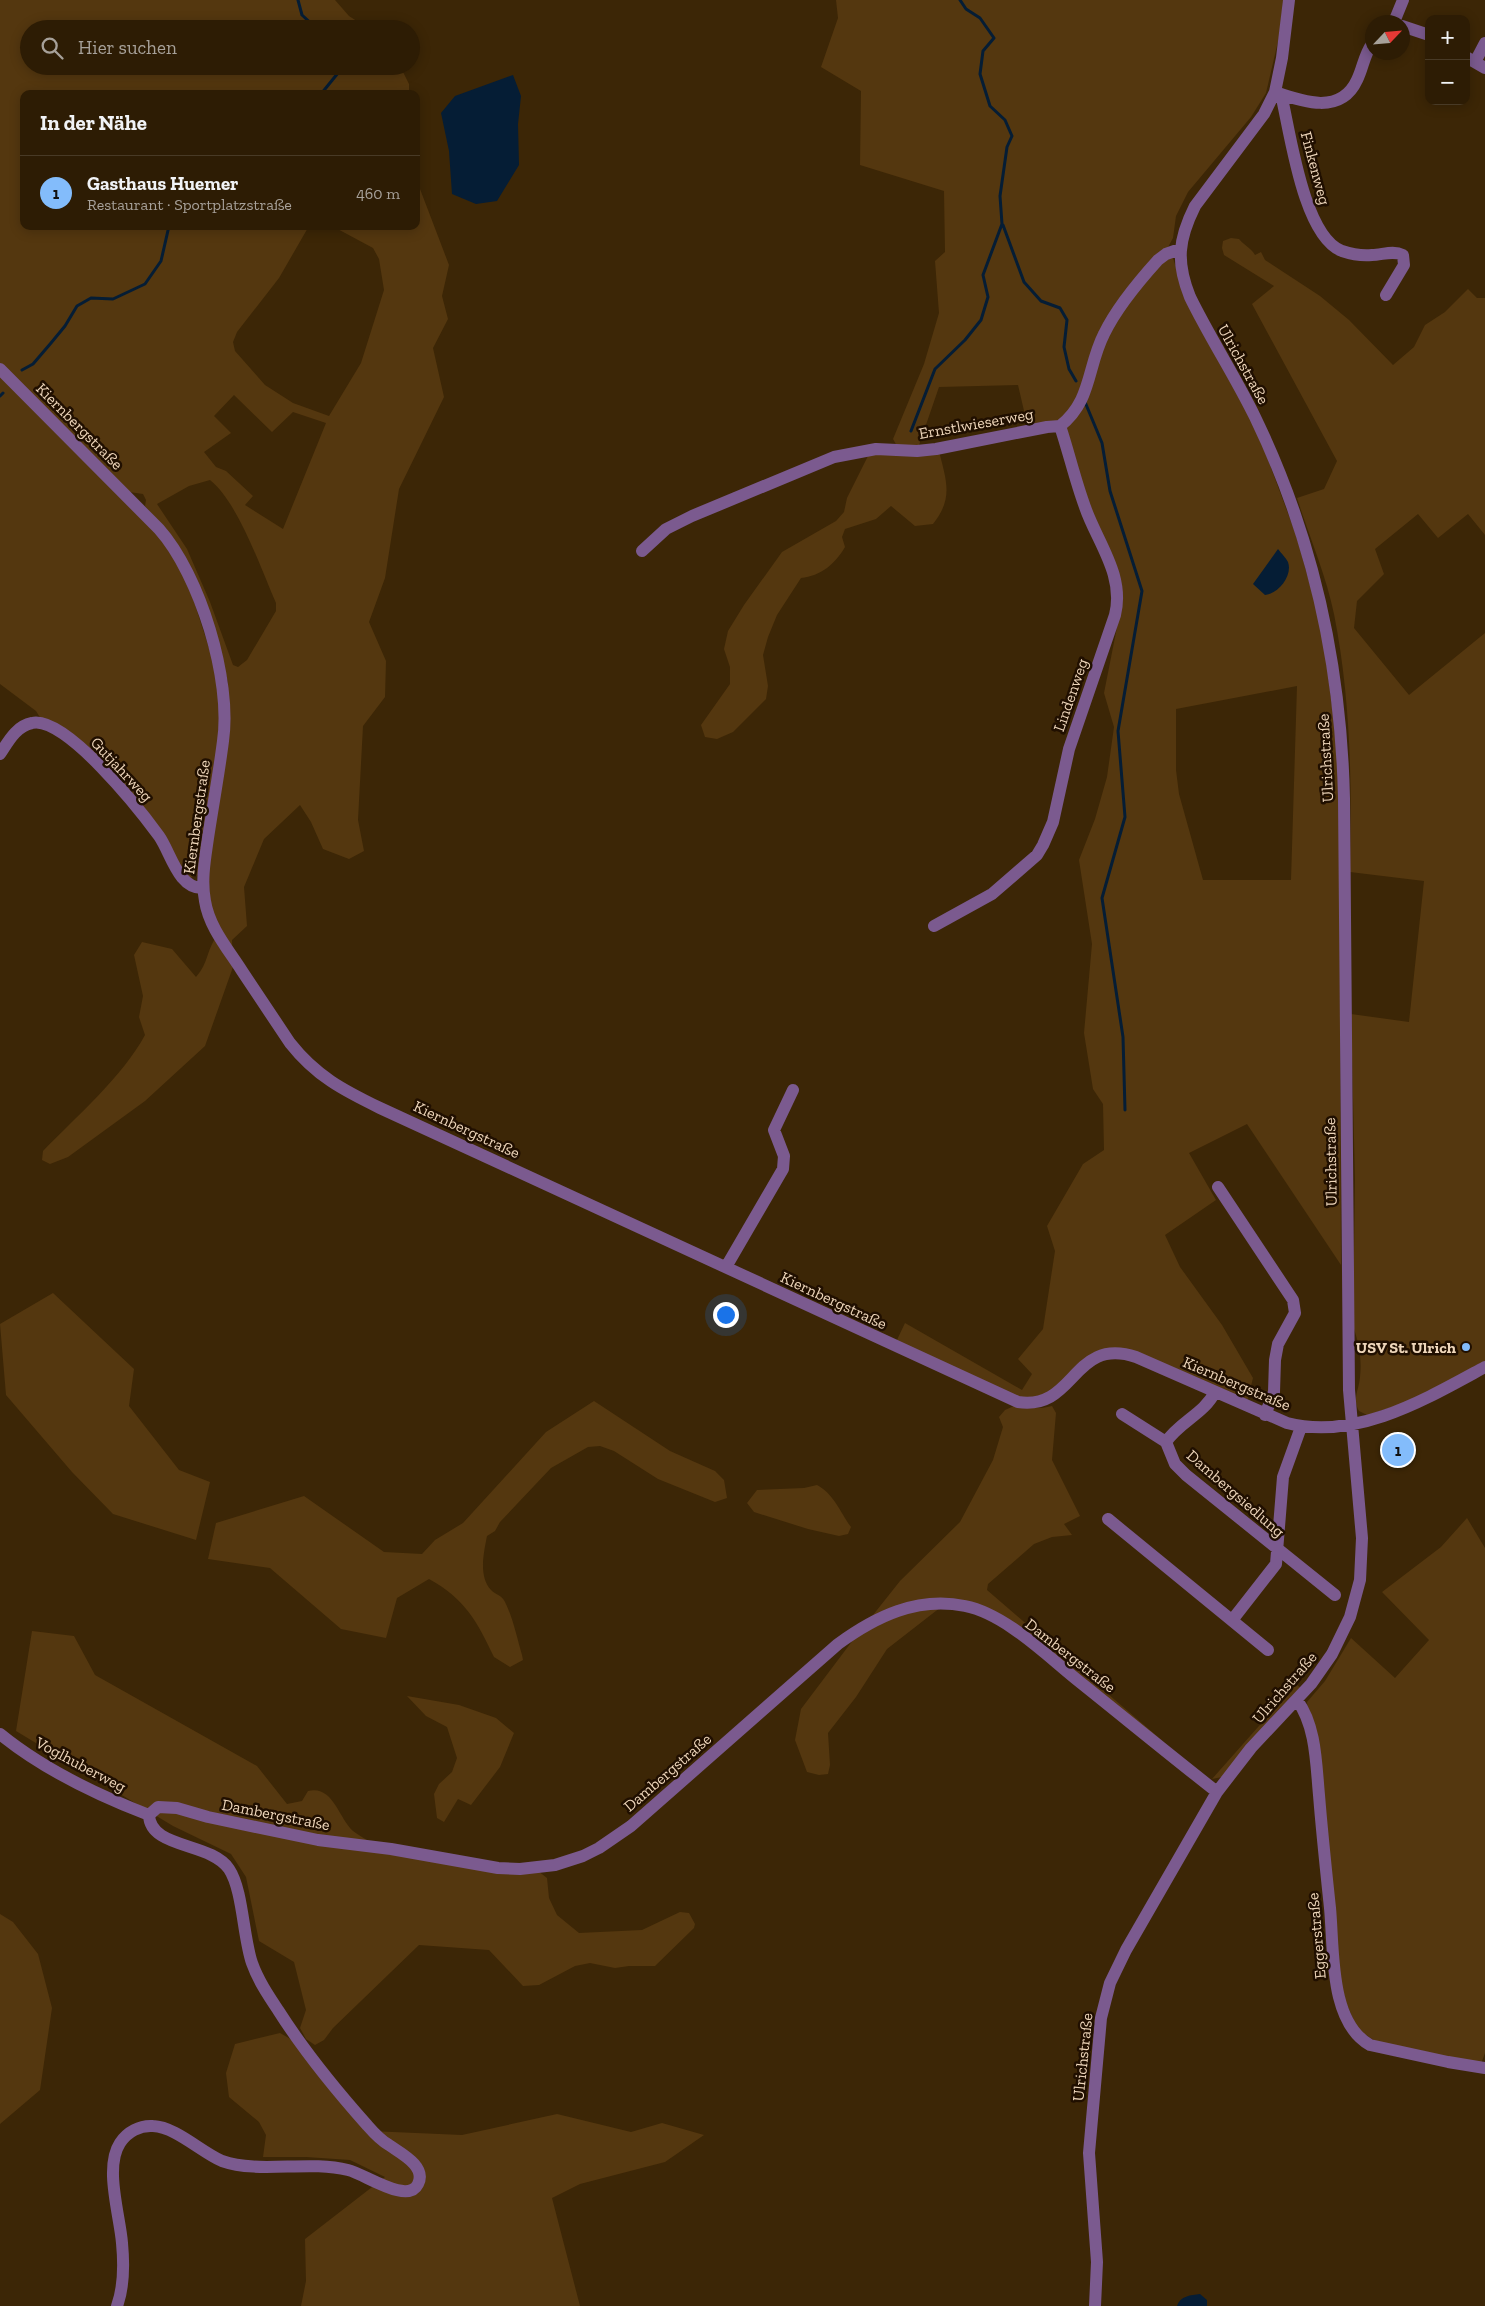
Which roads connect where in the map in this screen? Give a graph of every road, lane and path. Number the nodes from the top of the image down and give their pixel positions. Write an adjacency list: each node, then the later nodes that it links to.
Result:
1 (1289, 0): 9 (street, Ulrichstraße)
2 (1403, 0): 3 (street)
3 (1397, 15)
4 (1410, 29): 5 (street)
5 (1425, 34)
6 (1485, 43): 8 (street)
7 (1365, 60): 9 (street)
8 (1475, 62)
9 (1278, 93): 10 (street, Ulrichstraße); 11 (street, Finkenweg)
10 (1180, 249): 13 (street); 25 (street, Ulrichstraße)
11 (1386, 295)
12 (0, 369): 16 (street, Kiernbergstraße)
13 (1060, 426): 14 (street, Ernstlwieserweg); 17 (street, Lindenweg)
14 (642, 551)
15 (0, 754): 16 (street, Gutjahrweg)
16 (203, 888): 20 (street, Kiernbergstraße)
17 (934, 926)
18 (793, 1090): 20 (street)
19 (1218, 1186): 24 (street)
20 (726, 1267): 22 (street, Kiernbergstraße)
21 (1485, 1367): 25 (street, Kiernbergstraße)
22 (1215, 1392): 24 (street, Kiernbergstraße); 27 (street, Dambergsiedlung)
23 (1122, 1414): 27 (street)
24 (1265, 1415): 26 (street, Kiernbergstraße)
25 (1351, 1424): 26 (street, Kiernbergstraße); 33 (street, Ulrichstraße)
26 (1301, 1427): 29 (street, Dambergsiedlung)
27 (1166, 1442): 29 (street, Dambergsiedlung)
28 (1108, 1519): 31 (street)
29 (1278, 1551): 30 (street, Dambergsiedlung); 31 (street, Dambergsiedlung)
30 (1335, 1595)
31 (1233, 1619): 32 (street)
32 (1268, 1650)
33 (1297, 1700): 35 (street, Ulrichstraße); 37 (street, Eggerstraße)
34 (0, 1734): 36 (street, Voglhuberweg)
35 (1217, 1792): 36 (street, Dambergstraße); 39 (street, Ulrichstraße)
36 (149, 1815): 38 (street)
37 (1485, 2068)
38 (117, 2306)
39 (1095, 2306)

